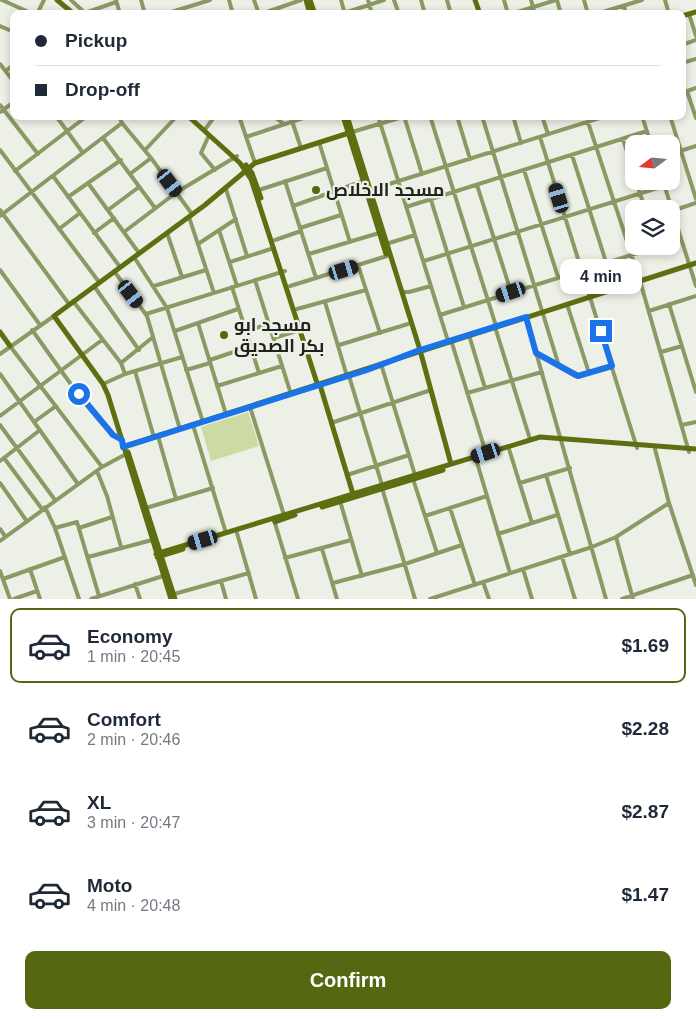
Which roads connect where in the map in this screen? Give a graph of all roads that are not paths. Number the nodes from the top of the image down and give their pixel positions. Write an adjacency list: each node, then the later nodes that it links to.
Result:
1 (2, 0): 18 (street)
2 (57, 0): 19 (street)
3 (62, 0): 20 (street)
4 (71, 0): 21 (street)
5 (210, 0): 13 (street)
6 (301, 0): 17 (street)
7 (384, 0): 14 (street)
8 (531, 0): 16 (street)
9 (556, 0): 16 (street)
10 (642, 0): 12 (street)
11 (116, 1): 22 (street)
12 (637, 1): 15 (street)
13 (198, 2): 23 (street)
14 (369, 2): 25 (street)
15 (624, 6): 28 (street); 29 (street)
16 (533, 7): 26 (street); 27 (street)
17 (277, 8): 24 (street)
18 (26, 10)
19 (69, 10)
20 (73, 10)
21 (83, 10)
22 (94, 10)
23 (176, 10)
24 (271, 10)
25 (350, 10)
26 (523, 10)
27 (534, 10)
28 (610, 10)
29 (625, 10)
30 (696, 12): 31 (street)
31 (689, 14): 32 (street); 33 (street)
32 (686, 15)
33 (696, 36)
34 (0, 64): 36 (street)
35 (10, 68): 36 (street)
36 (6, 71): 37 (street)
37 (10, 76)
38 (686, 94): 41 (street)
39 (0, 104): 40 (street)
40 (2, 110): 43 (street)
41 (696, 118)
42 (10, 120): 94 (street)
43 (10, 120)
44 (59, 120): 73 (street)
45 (82, 120): 73 (street)
46 (121, 120): 69 (street)
47 (173, 120): 90 (street)
48 (192, 120): 77 (street)
49 (197, 120): 72 (street)
50 (212, 120): 72 (street)
51 (240, 120): 79 (street)
52 (278, 120): 70 (street)
53 (298, 120): 67 (street)
54 (345, 120): 75 (street)
55 (348, 120): 75 (street)
56 (379, 120): 71 (street)
57 (392, 120): 71 (street)
58 (406, 120): 109 (street)
59 (431, 120): 102 (street)
60 (458, 120): 98 (street)
61 (483, 120): 92 (street)
62 (514, 120): 84 (street)
63 (543, 120): 76 (street)
64 (594, 120): 68 (street)
65 (643, 120): 74 (street)
66 (671, 120): 91 (street)
67 (292, 122): 70 (street); 88 (street)
68 (588, 122): 76 (street); 87 (street)
69 (122, 123): 81 (street); 90 (street)
70 (284, 124): 79 (street)
71 (380, 124): 75 (street); 113 (street)
72 (206, 128): 96 (street)
73 (67, 131): 93 (street); 94 (street)
74 (647, 131): 78 (street); 82 (street)
75 (350, 133): 83 (street); 114 (street); 120 (street)
76 (548, 134): 80 (street)
77 (209, 135): 96 (street); 105 (street)
78 (648, 135)
79 (246, 137): 100 (street)
80 (540, 137): 84 (street); 101 (street)
81 (103, 138): 93 (street); 99 (street)
82 (623, 139): 85 (street); 87 (street)
83 (319, 142): 88 (street); 104 (street)
84 (521, 143): 92 (street)
85 (625, 145)
86 (696, 146): 91 (street)
87 (597, 147): 95 (street); 131 (street)
88 (301, 148): 100 (street)
89 (0, 150): 107 (street)
90 (145, 150): 97 (street)
91 (681, 151): 132 (street)
92 (493, 152): 98 (street); 111 (street)
93 (83, 153): 110 (street)
94 (38, 154): 107 (street)
95 (572, 155): 101 (street); 137 (street)
96 (235, 157): 103 (street); 105 (street)
97 (151, 158): 108 (street); 124 (street)
98 (470, 159): 102 (street)
99 (120, 160): 108 (street); 115 (street)
100 (255, 163): 103 (street)
101 (548, 163): 106 (street); 142 (street)
102 (446, 166): 109 (street); 126 (street)
103 (247, 168): 118 (street); 119 (street); 165 (street)
104 (327, 168): 112 (street); 125 (street)
105 (215, 170): 124 (street)
106 (524, 170): 111 (street); 146 (street)
107 (15, 171): 123 (street)
108 (130, 174): 117 (street)
109 (422, 174): 113 (street)
110 (53, 176): 123 (street); 128 (street)
111 (501, 177): 116 (street); 150 (street)
112 (285, 181): 119 (street); 133 (street)
113 (398, 181): 120 (street); 134 (street)
114 (363, 182): 125 (street); 154 (street)
115 (88, 183): 128 (street); 138 (street)
116 (477, 185): 126 (street); 158 (street)
117 (139, 187): 135 (street); 138 (street)
118 (226, 189): 143 (street); 145 (street)
119 (259, 190): 159 (street)
120 (370, 190): 163 (street)
121 (639, 190): 127 (street)
122 (647, 190): 127 (street)
123 (31, 192): 139 (street); 147 (street)
124 (177, 192): 135 (street); 143 (street)
125 (335, 193): 133 (street); 141 (street)
126 (454, 193): 129 (street); 164 (street)
127 (640, 193): 130 (street); 131 (street)
128 (68, 197): 140 (street)
129 (431, 200): 134 (street); 168 (street)
130 (642, 200)
131 (614, 201): 137 (street); 156 (street)
132 (696, 201): 136 (street)
133 (293, 206): 149 (street)
134 (406, 207): 155 (street)
135 (155, 208): 152 (street)
136 (680, 208)
137 (589, 209): 142 (street); 175 (street)
138 (108, 210): 144 (street)
139 (1, 213): 206 (street)
140 (80, 213): 147 (street); 151 (street)
141 (341, 215): 149 (street); 161 (street)
142 (565, 215): 146 (street); 182 (street)
143 (190, 216): 153 (street); 162 (street)
144 (114, 218): 151 (street); 152 (street)
145 (236, 219): 148 (street); 170 (street)
146 (541, 223): 150 (street); 186 (street)
147 (58, 229): 190 (street)
148 (219, 230): 162 (street); 173 (street)
149 (300, 230): 159 (street); 167 (street)
150 (518, 231): 158 (street); 191 (street)
151 (94, 232): 179 (street)
152 (124, 232): 166 (street)
153 (167, 233): 166 (street); 185 (street)
154 (379, 233): 161 (street); 172 (street)
155 (415, 235): 163 (street); 174 (street)
156 (625, 236)
157 (680, 237): 160 (street)
158 (494, 238): 164 (street); 200 (street)
159 (274, 240): 184 (street)
160 (681, 240): 178 (street)
161 (350, 242): 167 (street)
162 (198, 244): 181 (street)
163 (386, 244): 172 (street)
164 (470, 246): 168 (street); 204 (street)
165 (274, 248): 170 (street); 184 (street)
166 (139, 253): 171 (street)
167 (309, 254): 187 (street)
168 (447, 254): 174 (street); 209 (street)
169 (631, 255): 175 (street); 189 (street)
170 (247, 256): 173 (street)
171 (134, 257): 179 (street); 192 (street)
172 (389, 259): 177 (street); 199 (street); 219 (street)
173 (230, 262): 193 (street)
174 (424, 262): 195 (street)
175 (606, 262): 182 (street)
176 (696, 263): 178 (street)
177 (358, 265): 187 (street); 198 (street)
178 (690, 265): 189 (street); 196 (street)
179 (120, 267): 183 (street)
180 (0, 270): 222 (street)
181 (206, 270): 185 (street); 201 (street)
182 (582, 270): 186 (street); 202 (street)
183 (114, 271): 190 (street); 215 (street)
184 (283, 272): 188 (street); 194 (street); 225 (street)
185 (182, 277): 192 (street)
186 (558, 277): 191 (street)
187 (316, 278): 194 (street)
188 (255, 280): 193 (street); 221 (street)
189 (640, 281): 202 (street); 213 (street)
190 (96, 284): 206 (street); 239 (street)
191 (535, 285): 200 (street); 214 (street)
192 (154, 286): 210 (street)
193 (237, 286): 197 (street)
194 (290, 286): 212 (street)
195 (431, 286): 199 (street); 216 (street)
196 (696, 286)
197 (232, 288): 201 (street); 211 (street)
198 (366, 290): 205 (street); 229 (street)
199 (402, 292): 219 (street)
200 (511, 292): 204 (street)
201 (214, 293): 210 (street)
202 (590, 296): 207 (street); 252 (street)
203 (696, 296): 208 (street)
204 (487, 300): 209 (street); 223 (street)
205 (325, 302): 212 (street); 237 (street)
206 (71, 303): 217 (street); 233 (street)
207 (568, 304): 214 (street); 260 (street)
208 (669, 304): 213 (street); 238 (street)
209 (464, 307): 216 (street)
210 (167, 308): 215 (street); 226 (street)
211 (238, 309): 220 (street); 227 (street)
212 (297, 309): 266 (street)
213 (649, 310): 241 (street)
214 (543, 311): 218 (street); 251 (street)
215 (146, 314): 231 (street)
216 (440, 315): 234 (street)
217 (54, 316): 222 (street); 244 (street)
218 (526, 317): 223 (street); 242 (street)
219 (408, 320): 229 (street); 240 (street)
220 (198, 323): 226 (street); 246 (street)
221 (269, 324): 227 (street); 232 (street)
222 (40, 325): 224 (street)
223 (495, 326): 230 (street); 264 (street)
224 (32, 330): 235 (street); 255 (street)
225 (300, 330): 232 (street); 266 (street)
226 (175, 331): 245 (street)
227 (246, 331): 236 (street)
228 (0, 332): 235 (street)
229 (380, 334): 237 (street)
230 (469, 335): 234 (street); 269 (street)
231 (153, 337): 239 (street); 248 (street)
232 (274, 338): 250 (street)
233 (102, 340): 244 (street); 247 (street)
234 (450, 341): 240 (street); 273 (street)
235 (10, 346): 243 (street); 267 (street)
236 (251, 346): 246 (street); 259 (street)
237 (338, 346): 263 (street)
238 (682, 346): 241 (street); 257 (street)
239 (140, 350): 247 (street)
240 (419, 352): 249 (street); 270 (street)
241 (661, 352): 287 (street)
242 (536, 353): 251 (street); 258 (street)
243 (0, 354)
244 (82, 355): 255 (street); 265 (street)
245 (182, 357): 248 (street); 254 (street)
246 (210, 361): 254 (street); 268 (street)
247 (121, 363): 262 (street)
248 (161, 363): 256 (street); 288 (street)
249 (380, 364): 263 (street); 275 (street)
250 (282, 366): 259 (street); 271 (street)
251 (559, 366): 260 (street)
252 (612, 366): 260 (street); 294 (street)
253 (696, 369): 257 (street)
254 (186, 370): 281 (street)
255 (62, 371): 267 (street); 293 (street)
256 (135, 371): 262 (street); 290 (street)
257 (690, 371): 272 (street)
258 (542, 372): 264 (street); 292 (street)
259 (259, 373): 268 (street)
260 (589, 373)
261 (0, 374): 274 (street)
262 (125, 374): 265 (street)
263 (347, 375): 266 (street); 279 (street)
264 (511, 380): 269 (street); 291 (street)
265 (103, 384): 293 (street)
266 (319, 385): 271 (street); 277 (street); 284 (street)
267 (40, 386): 274 (street); 276 (street)
268 (217, 386): 278 (street)
269 (485, 388): 273 (street)
270 (431, 390): 275 (street); 305 (street)
271 (290, 391): 278 (street)
272 (696, 392)
273 (468, 393): 300 (street)
274 (19, 402): 280 (street); 282 (street)
275 (393, 402): 279 (street); 302 (street)
276 (56, 406): 282 (street); 307 (street)
277 (250, 408): 286 (street); 327 (street)
278 (225, 411): 281 (street)
279 (360, 413): 284 (street); 306 (street)
280 (0, 416)
281 (202, 419): 288 (street)
282 (34, 422): 289 (street)
283 (696, 422): 287 (street)
284 (331, 423): 310 (street)
285 (0, 425): 295 (street)
286 (193, 425): 290 (street); 317 (street)
287 (682, 425): 298 (street)
288 (178, 426): 290 (street)
289 (40, 430): 295 (street); 315 (street)
290 (156, 435): 293 (street); 320 (street)
291 (530, 440): 292 (street); 300 (street)
292 (562, 440): 294 (street); 296 (street); 308 (street)
293 (123, 444): 301 (street)
294 (637, 446): 297 (street); 298 (street)
295 (17, 447): 303 (street); 321 (street)
296 (509, 449): 304 (street); 313 (street)
297 (655, 450): 298 (street); 323 (street)
298 (689, 450): 299 (street)
299 (696, 451)
300 (486, 453): 305 (street)
301 (127, 454): 307 (street); 325 (street); 342 (street)
302 (409, 455): 306 (street); 312 (street)
303 (2, 459): 324 (street)
304 (476, 459): 312 (street); 319 (street)
305 (451, 464): 312 (street)
306 (376, 466): 310 (street); 316 (street)
307 (102, 467): 309 (street)
308 (570, 468): 311 (street); 347 (street)
309 (96, 471): 315 (street); 330 (street)
310 (347, 475): 318 (street)
311 (546, 476): 313 (street); 328 (street)
312 (414, 477): 316 (street); 329 (street)
313 (520, 483): 333 (street)
314 (0, 484): 331 (street)
315 (78, 484): 321 (street)
316 (382, 487): 318 (street); 322 (street); 356 (street)
317 (213, 488): 320 (street); 337 (street)
318 (353, 494): 327 (street)
319 (487, 496): 326 (street); 339 (street)
320 (176, 499): 325 (street)
321 (55, 500): 324 (street)
322 (340, 501): 332 (street); 343 (street)
323 (669, 504): 341 (street); 362 (street)
324 (43, 508): 331 (street); 334 (street)
325 (146, 508): 351 (street)
326 (450, 508): 329 (street); 345 (street)
327 (284, 515): 332 (street)
328 (557, 515): 333 (street); 350 (street)
329 (425, 516): 349 (street)
330 (112, 518): 335 (street); 346 (street)
331 (26, 520): 340 (street)
332 (274, 520): 337 (street); 338 (street); 355 (street)
333 (532, 523): 339 (street)
334 (55, 528): 335 (street); 353 (street)
335 (79, 528): 354 (street)
336 (0, 530): 340 (street)
337 (226, 533): 351 (street)
338 (237, 533): 351 (street); 360 (street)
339 (498, 534): 361 (street)
340 (5, 536): 344 (street)
341 (616, 537): 347 (street); 375 (street)
342 (152, 540): 346 (street); 351 (street)
343 (351, 540): 348 (street); 364 (street)
344 (0, 541)
345 (462, 545): 349 (street); 371 (street)
346 (121, 547): 354 (street)
347 (592, 547): 350 (street); 391 (street)
348 (322, 549): 355 (street); 369 (street)
349 (436, 553): 356 (street)
350 (570, 554): 352 (street)
351 (159, 555): 363 (street); 374 (street)
352 (562, 556): 358 (street); 390 (street)
353 (65, 557): 357 (street); 379 (street)
354 (88, 557): 373 (street)
355 (285, 558): 384 (street)
356 (405, 564): 364 (street); 386 (street)
357 (30, 569): 365 (street); 372 (street)
358 (523, 569): 361 (street); 389 (street)
359 (0, 571): 365 (street)
360 (249, 573): 366 (street); 383 (street)
361 (510, 573): 367 (street)
362 (693, 575): 368 (street); 375 (street)
363 (163, 576): 370 (street); 374 (street)
364 (362, 576): 369 (street)
365 (3, 579): 376 (street)
366 (221, 581): 374 (street); 382 (street)
367 (483, 582): 371 (street); 388 (street)
368 (696, 582)
369 (332, 583): 385 (street)
370 (136, 584): 373 (street); 381 (street)
371 (475, 584): 387 (street)
372 (37, 591): 377 (street); 378 (street)
373 (100, 596): 380 (street)
374 (173, 597)
375 (632, 597): 392 (street)
376 (10, 599)
377 (14, 599)
378 (40, 599)
379 (79, 599)
380 (91, 599)
381 (140, 599)
382 (226, 599)
383 (256, 599)
384 (296, 599)
385 (337, 599)
386 (415, 599)
387 (430, 599)
388 (489, 599)
389 (532, 599)
390 (575, 599)
391 (606, 599)
392 (622, 599)

